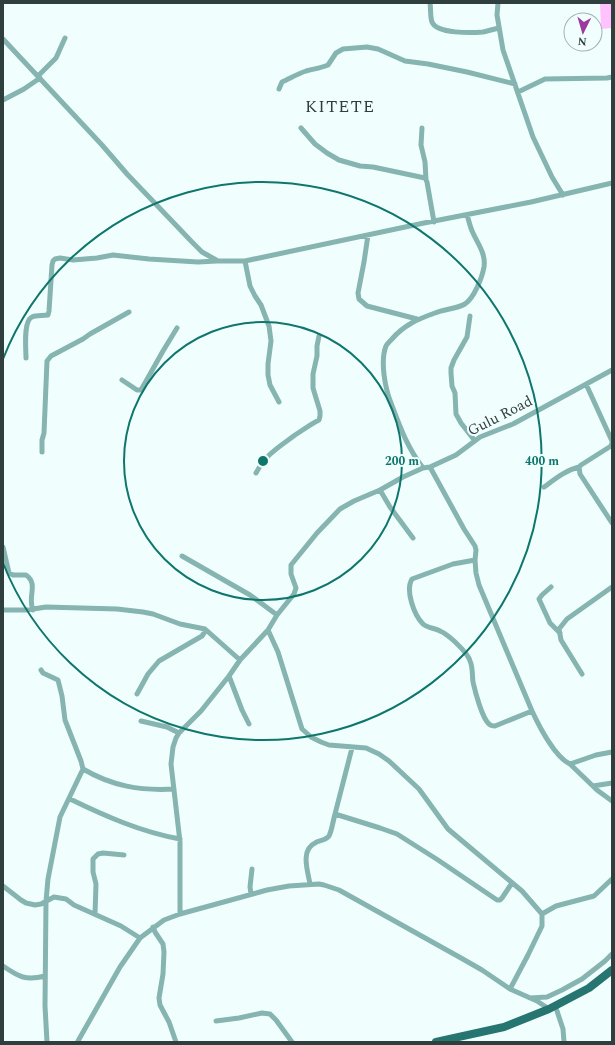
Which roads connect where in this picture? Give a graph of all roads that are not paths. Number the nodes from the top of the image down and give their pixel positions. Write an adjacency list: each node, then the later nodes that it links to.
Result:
1 (430, 3): 3 (street)
2 (498, 3): 3 (street)
3 (499, 28): 8 (street)
4 (65, 38): 6 (street)
5 (3, 39): 6 (street)
6 (39, 77): 11 (street); 20 (street)
7 (612, 77): 10 (street)
8 (515, 84): 9 (street); 10 (street)
9 (279, 89)
10 (518, 92): 16 (street)
11 (3, 100)
12 (301, 128): 14 (street)
13 (422, 128): 14 (street)
14 (426, 180): 18 (street)
15 (612, 183): 16 (street)
16 (563, 195): 17 (street)
17 (467, 215): 18 (street); 24 (street)
18 (434, 222): 19 (street)
19 (368, 235): 21 (street); 24 (street)
20 (218, 261): 21 (street); 27 (street)
21 (244, 261): 31 (street)
22 (129, 312): 34 (street)
23 (470, 316): 32 (street)
24 (417, 319): 37 (street)
25 (178, 328): 29 (street)
26 (319, 336): 38 (street)
27 (26, 358)
28 (612, 370): 30 (street, Gulu Road)
29 (122, 380)
30 (586, 384): 32 (street, Gulu Road); 33 (street)
31 (279, 402)
32 (474, 441): 35 (street, Gulu Road)
33 (612, 443): 36 (street)
34 (42, 452)
35 (430, 467): 37 (street, Gulu Road); 45 (street)
36 (579, 467): 39 (street); 41 (street)
37 (423, 468): 40 (street, Gulu Road)
38 (256, 473)
39 (544, 487)
40 (380, 490): 42 (street); 50 (street, Gulu Road)
41 (612, 523)
42 (413, 538)
43 (3, 547): 49 (street)
44 (182, 556): 50 (street)
45 (475, 560): 59 (street); 59 (street)
46 (551, 587): 53 (street)
47 (612, 587): 53 (street)
48 (3, 610): 49 (street)
49 (33, 610): 51 (street)
50 (277, 615): 52 (street)
51 (206, 630): 54 (street); 58 (street)
52 (268, 630): 54 (street); 63 (street)
53 (560, 633): 56 (street)
54 (240, 660): 57 (street)
55 (41, 670): 66 (street)
56 (582, 674)
57 (229, 676): 61 (street); 62 (street)
58 (137, 694)
59 (532, 711): 65 (street)
60 (141, 721): 62 (street)
61 (249, 724)
62 (179, 733): 69 (street)
63 (352, 748): 72 (street); 77 (street)
64 (612, 752): 65 (street)
65 (570, 764): 68 (street)
66 (83, 769): 69 (street); 70 (street)
67 (612, 783): 68 (street)
68 (593, 786): 71 (street)
69 (174, 789): 73 (street)
70 (70, 799): 73 (street); 81 (street)
71 (612, 801)
72 (335, 814): 77 (street); 78 (street)
73 (180, 840): 83 (street)
74 (124, 855): 82 (street)
75 (252, 869): 80 (street)
76 (612, 879): 84 (street)
77 (512, 883): 84 (street)
78 (310, 884): 80 (street); 91 (street)
79 (3, 886): 81 (street)
80 (251, 894): 83 (street)
81 (46, 901): 82 (street); 90 (street)
82 (95, 914): 86 (street)
83 (180, 914): 85 (street)
84 (542, 914): 91 (street)
85 (153, 927): 86 (street); 98 (street)
86 (140, 938): 97 (street)
87 (612, 954): 92 (street)
88 (3, 966): 90 (street)
89 (612, 970): 93 (main road)
90 (45, 976): 96 (street)
91 (510, 989): 92 (street)
92 (530, 998): 93 (street)
93 (552, 1007): 95 (main road); 101 (street)
94 (216, 1021): 99 (street)
95 (458, 1039): 100 (main road)
96 (47, 1042)
97 (77, 1042)
98 (176, 1042)
99 (292, 1042)
100 (436, 1042)
101 (564, 1042)

